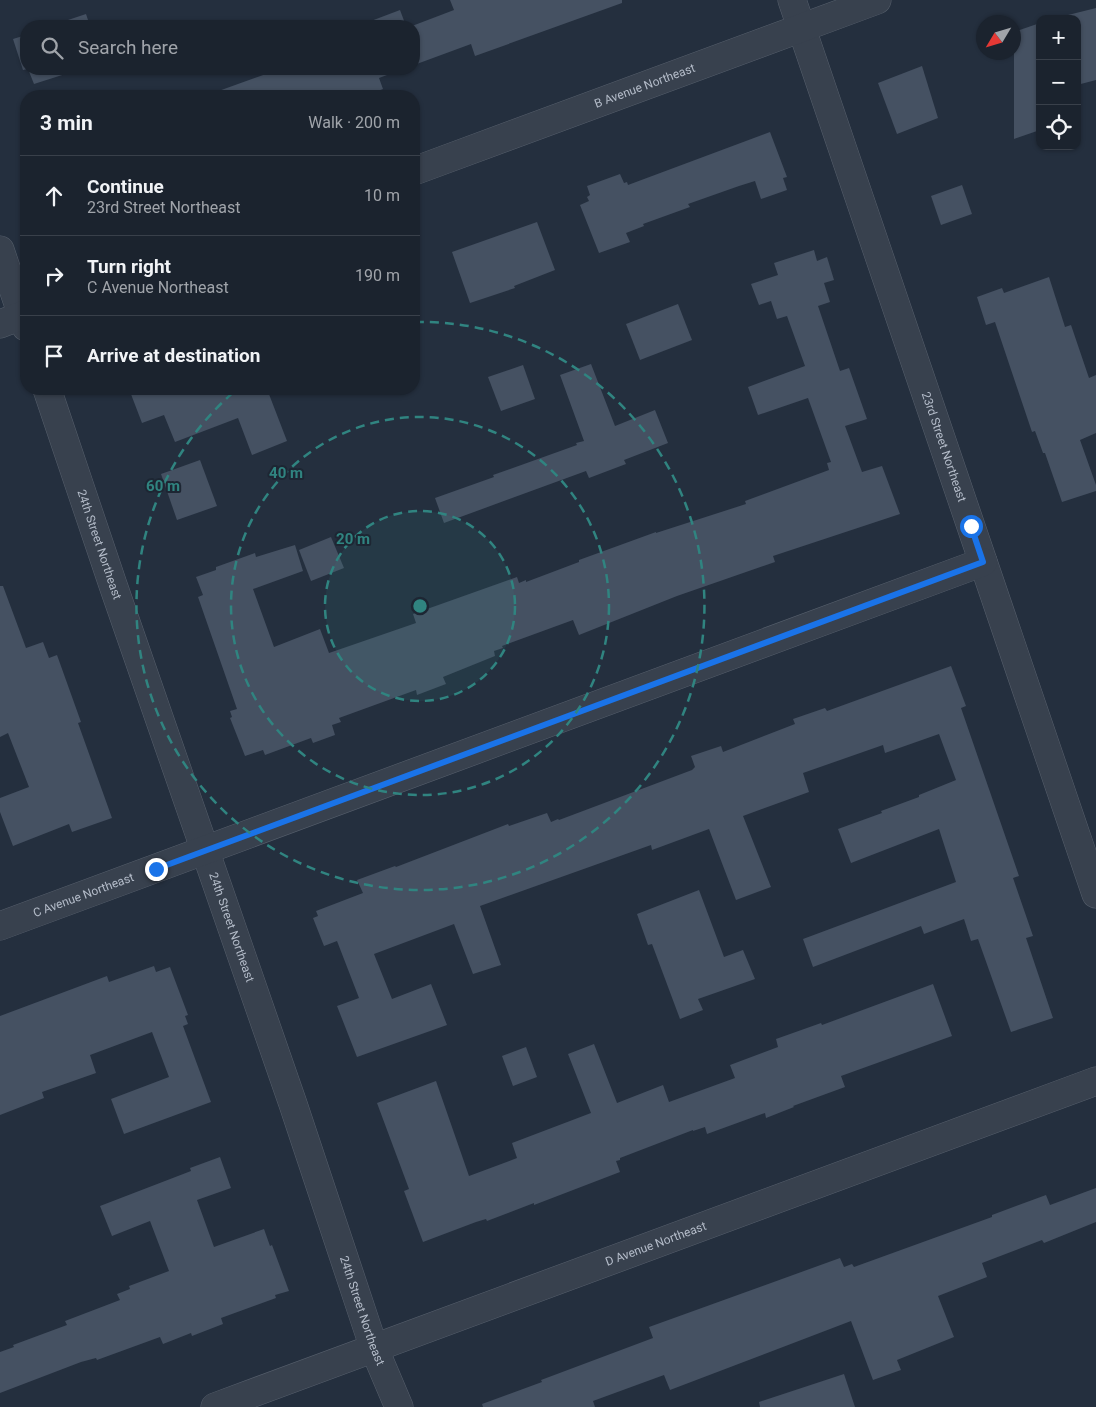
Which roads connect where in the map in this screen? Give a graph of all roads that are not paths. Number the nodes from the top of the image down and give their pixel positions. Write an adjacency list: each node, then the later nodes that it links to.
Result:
1 (792, 0): 3 (street, 23rd Street Northeast)
2 (877, 0): 3 (street, B Avenue Northeast)
3 (801, 28): 4 (street, B Avenue Northeast); 8 (street, 23rd Street Northeast)
4 (420, 169)
5 (0, 250): 6 (street)
6 (19, 320)
7 (49, 395): 9 (street, 24th Street Northeast)
8 (983, 562): 9 (street, C Avenue Northeast); 10 (street, 23rd Street Northeast)
9 (205, 851): 11 (street, C Avenue Northeast); 13 (street, 24th Street Northeast)
10 (1096, 894)
11 (0, 926)
12 (1096, 1081): 13 (street, D Avenue Northeast)
13 (374, 1348): 14 (street, D Avenue Northeast); 15 (street, 24th Street Northeast)
14 (215, 1407)
15 (399, 1407)

